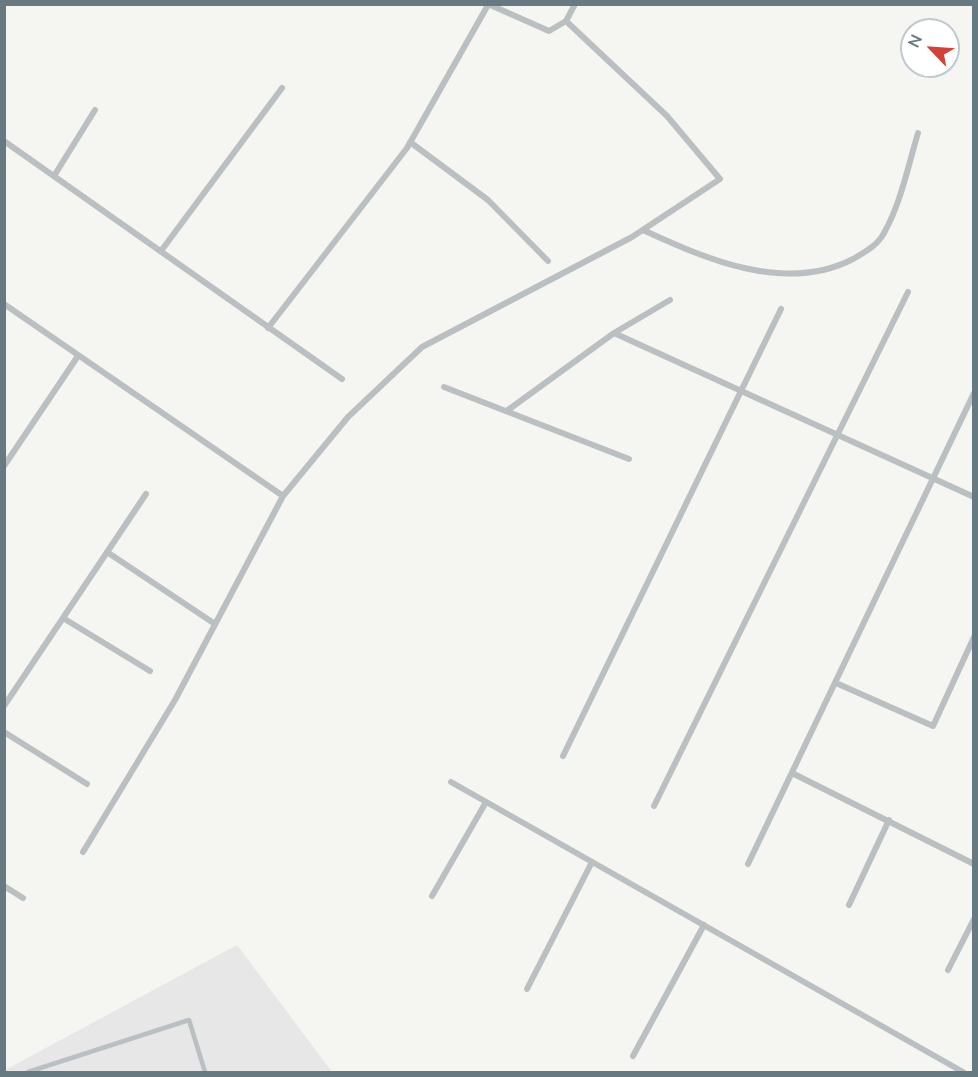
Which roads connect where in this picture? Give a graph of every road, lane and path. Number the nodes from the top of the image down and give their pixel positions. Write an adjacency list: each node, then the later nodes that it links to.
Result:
1 (575, 4): 3 (street)
2 (488, 5): 3 (street); 8 (street)
3 (566, 21): 10 (street)
4 (282, 88): 11 (street)
5 (95, 110): 9 (street)
6 (918, 133): 10 (street)
7 (4, 141): 9 (street)
8 (410, 142): 12 (street); 17 (street)
9 (54, 176): 11 (street)
10 (643, 230): 30 (street)
11 (161, 251): 17 (street)
12 (548, 261)
13 (908, 292): 25 (street)
14 (670, 300): 18 (street)
15 (4, 304): 19 (street)
16 (781, 309): 22 (street)
17 (268, 328): 20 (street)
18 (614, 333): 22 (street); 24 (street)
19 (78, 356): 27 (street); 30 (street)
20 (342, 379)
21 (444, 387): 24 (street)
22 (743, 392): 25 (street); 42 (street)
23 (974, 393): 28 (street)
24 (508, 410): 26 (street)
25 (838, 436): 28 (street); 47 (street)
26 (629, 459)
27 (4, 466)
28 (933, 479): 31 (street); 39 (street)
29 (146, 494): 32 (street)
30 (283, 496): 34 (street)
31 (974, 497)
32 (107, 552): 33 (street); 34 (street)
33 (63, 618): 38 (street); 40 (street)
34 (215, 624): 49 (street)
35 (974, 637): 36 (street)
36 (966, 653): 37 (street); 39 (street)
37 (974, 655)
38 (150, 671)
39 (836, 683): 43 (street)
40 (4, 706)
41 (4, 732): 45 (street)
42 (563, 756)
43 (792, 773): 48 (street); 51 (street)
44 (452, 782): 46 (street)
45 (87, 784)
46 (486, 802): 50 (street); 54 (street)
47 (654, 806)
48 (889, 820): 52 (street); 56 (street)
49 (83, 852)
50 (592, 862): 58 (street); 60 (street)
51 (748, 864)
52 (974, 864)
53 (4, 886): 55 (street)
54 (432, 896)
55 (23, 898)
56 (849, 905)
57 (974, 920): 59 (street)
58 (704, 926): 61 (street); 64 (street)
59 (948, 970)
60 (527, 989)
61 (633, 1056)
62 (28, 1072): 63 (lane)
63 (205, 1072)
64 (963, 1072)

